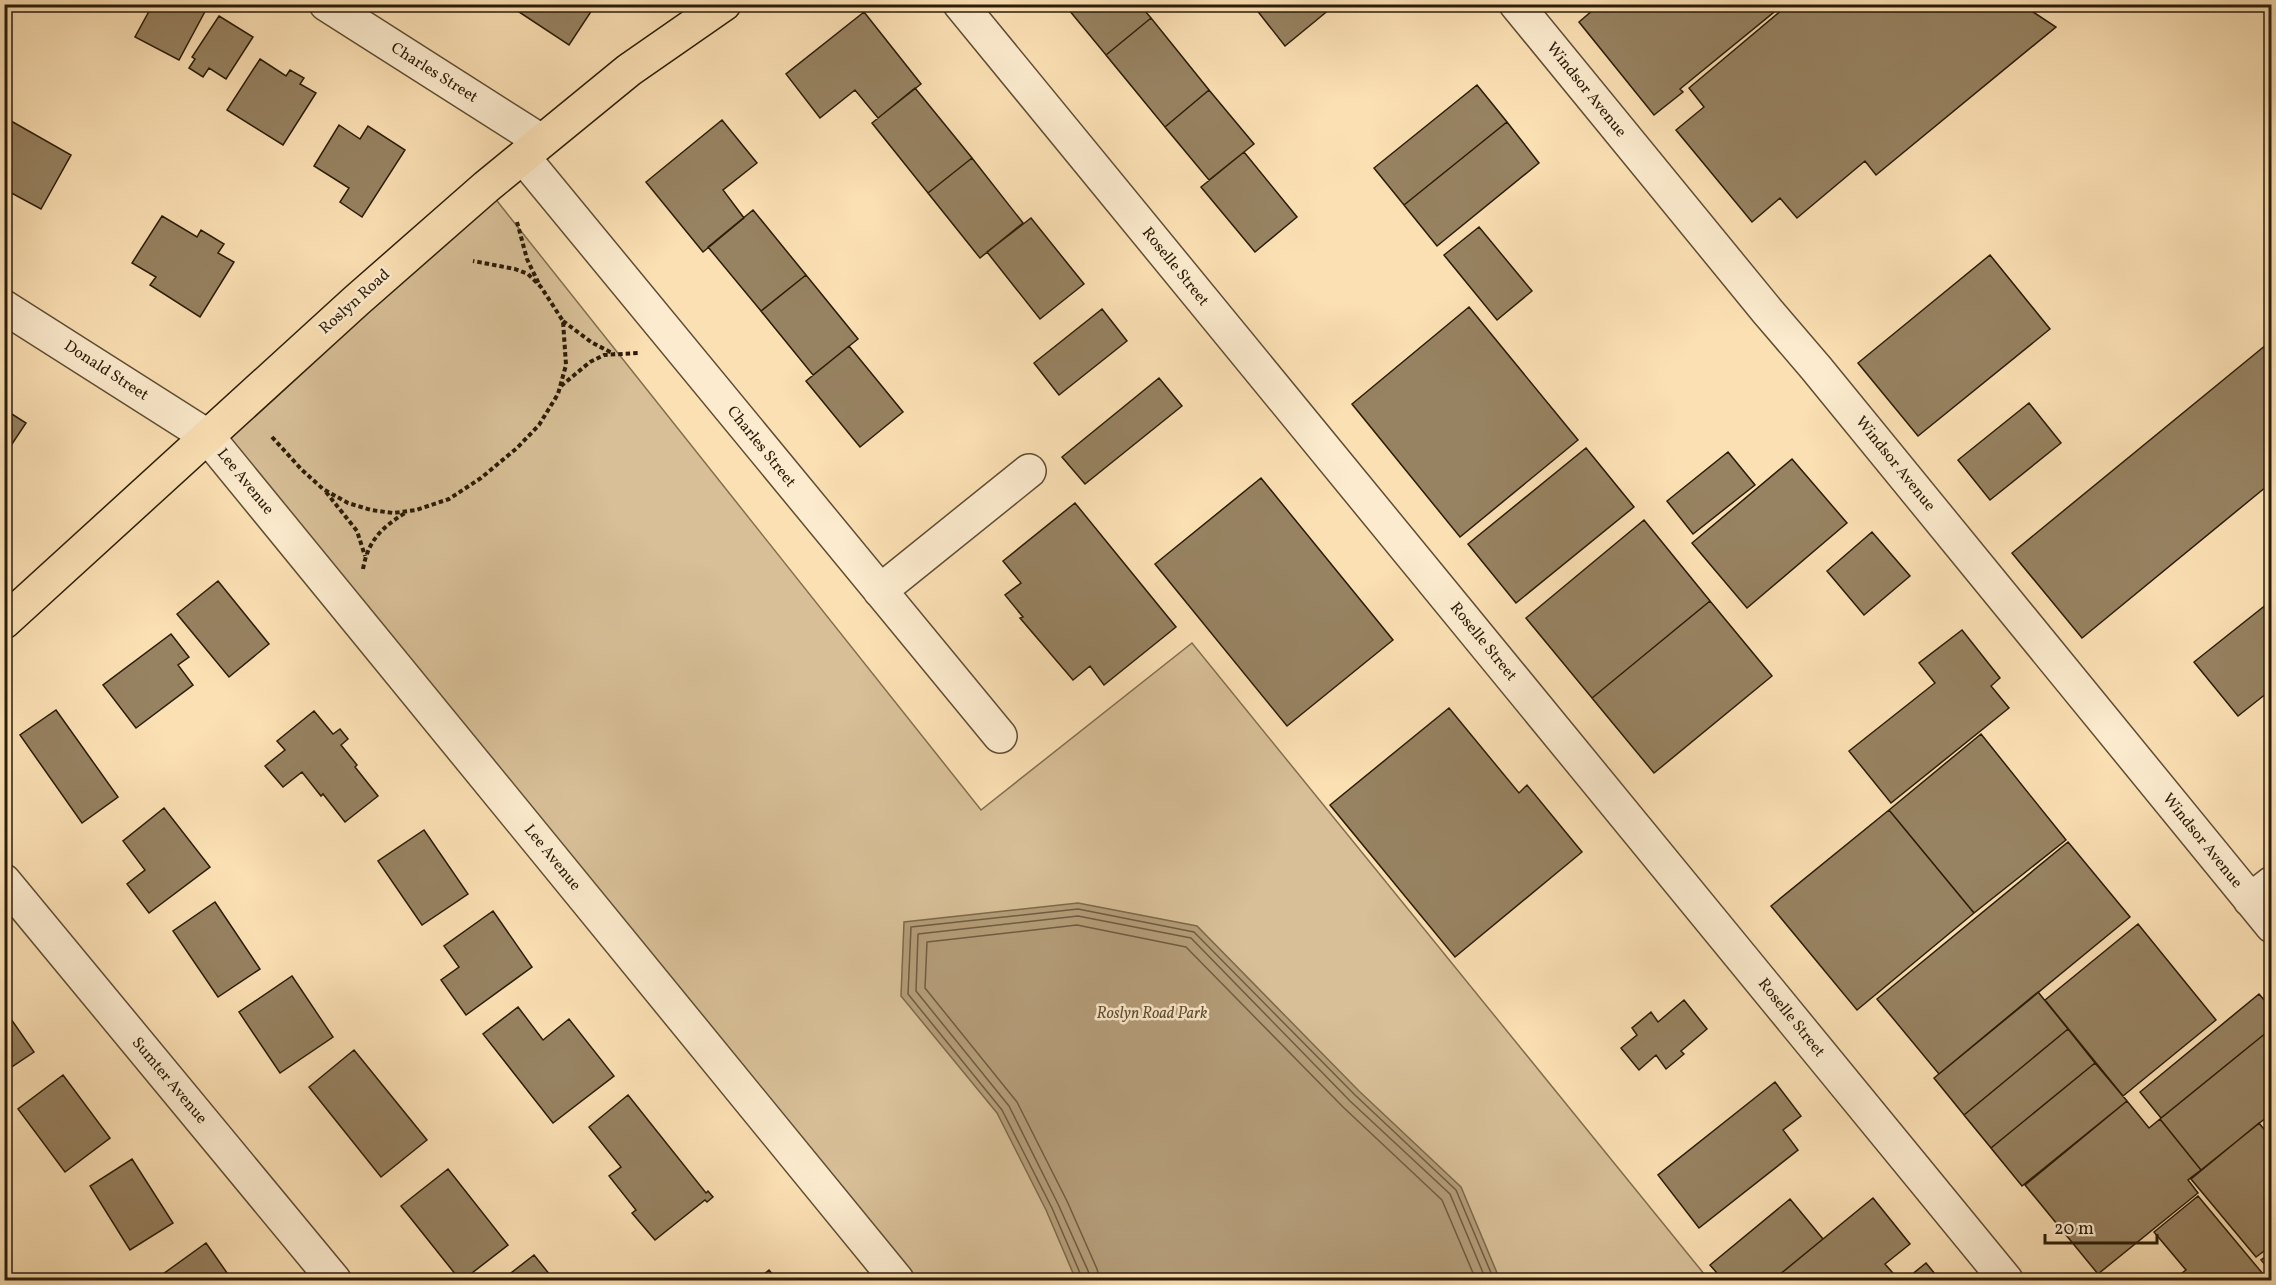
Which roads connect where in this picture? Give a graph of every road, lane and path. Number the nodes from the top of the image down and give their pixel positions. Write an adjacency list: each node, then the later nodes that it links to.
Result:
1 (326, 4): 5 (street, Charles Street)
2 (724, 4): 5 (main road, Roslyn Road)
3 (960, 4): 29 (street, Roselle Street)
4 (1516, 4): 25 (street, Windsor Avenue)
5 (532, 149): 11 (street, Charles Street); 14 (main road, Roslyn Road)
6 (517, 222): 8 (path)
7 (473, 261): 8 (path)
8 (541, 287): 10 (path)
9 (4, 307): 14 (street, Donald Street)
10 (563, 321): 12 (path); 13 (path)
11 (672, 338): 12 (path); 20 (street, Charles Street)
12 (615, 354): 13 (path)
13 (560, 387): 18 (path)
14 (207, 436): 21 (street, Lee Avenue); 22 (main road, Roslyn Road)
15 (272, 437): 17 (path)
16 (1029, 471): 20 (street)
17 (323, 489): 18 (path); 19 (path)
18 (408, 511): 19 (path)
19 (365, 558): 21 (path)
20 (880, 591): 23 (street, Charles Street)
21 (358, 621): 28 (street, Lee Avenue)
22 (4, 622)
23 (1000, 736)
24 (4, 881): 27 (street, Sumter Avenue)
25 (2261, 891): 26 (street, Windsor Avenue)
26 (2271, 926)
27 (334, 1281)
28 (897, 1281)
29 (2006, 1281)

